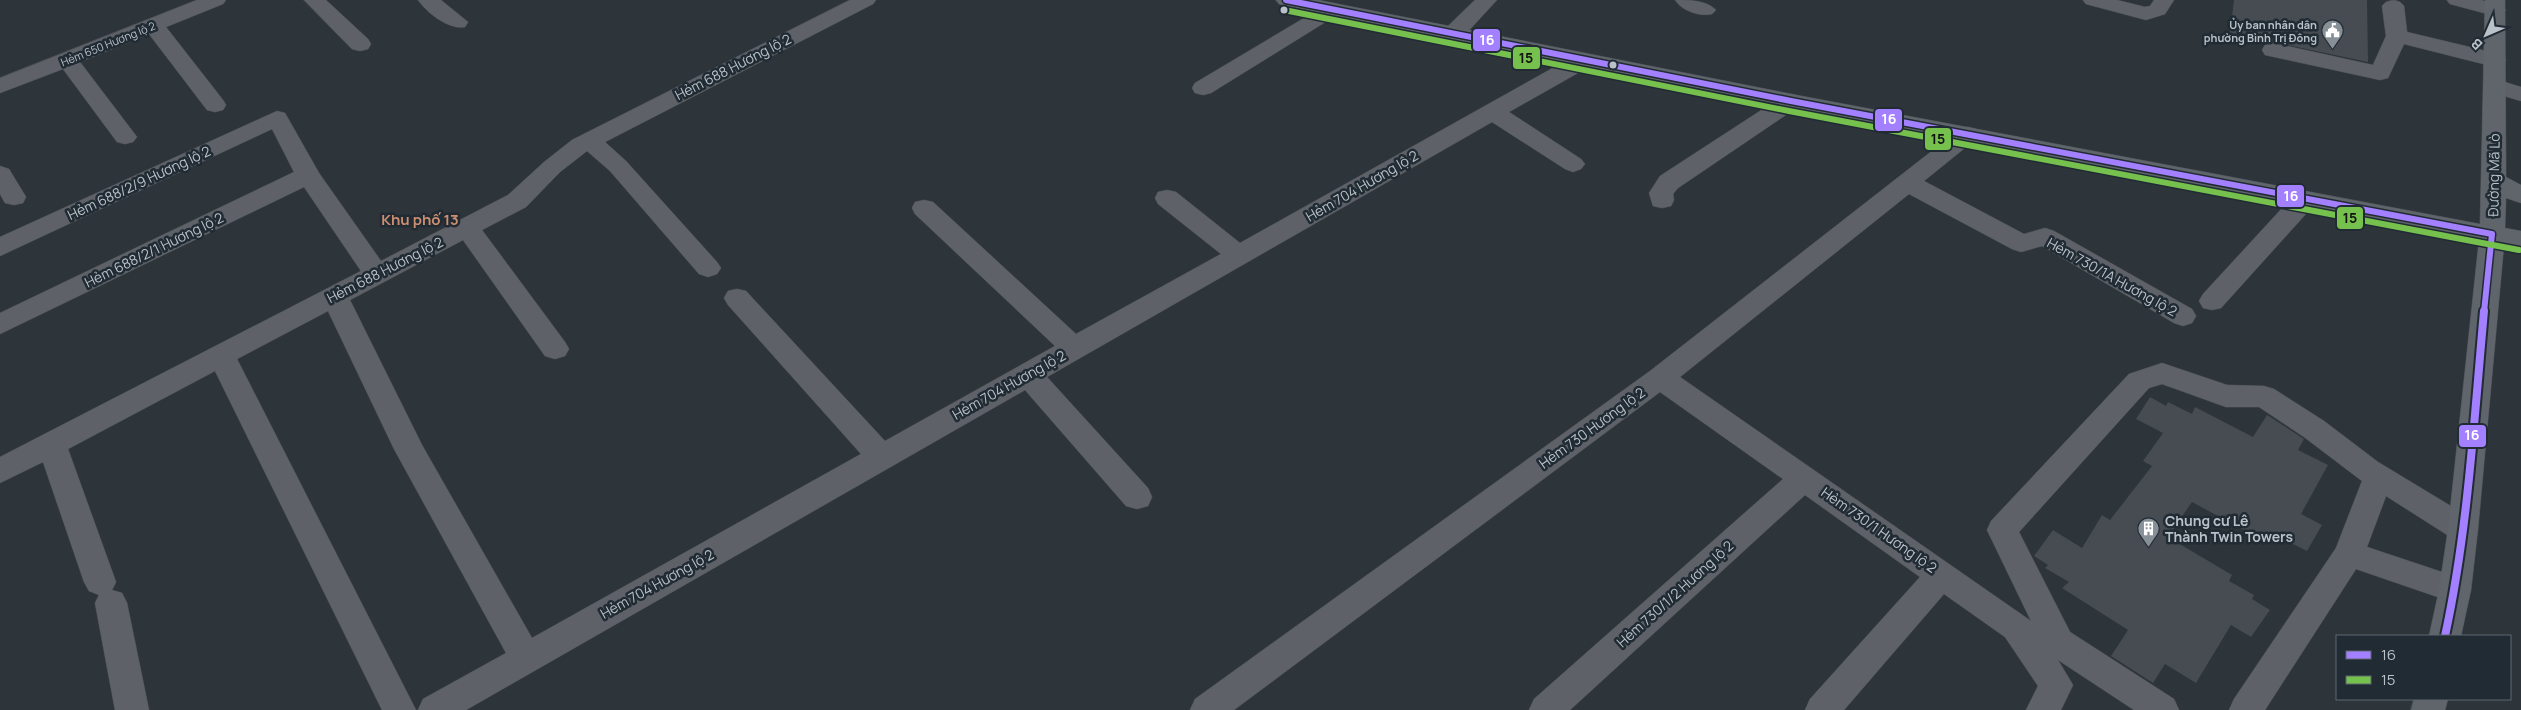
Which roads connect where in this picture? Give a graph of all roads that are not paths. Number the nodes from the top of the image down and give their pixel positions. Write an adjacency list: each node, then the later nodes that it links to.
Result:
1 (216, 0): 16 (street, Hẻm 650 Hương lộ 2)
2 (314, 0): 19 (street)
3 (428, 0): 15 (street)
4 (866, 0): 33 (street, Hẻm 688 Hương lộ 2)
5 (1286, 0): 13 (main road)
6 (1487, 0): 17 (street)
7 (1685, 0): 14 (street)
8 (2093, 0): 9 (street)
9 (2164, 0)
10 (2457, 0): 11 (street)
11 (2495, 5): 22 (main road, Đường Mã Lò)
12 (2393, 6): 18 (street)
13 (1333, 9): 17 (main road); 26 (street)
14 (1705, 10)
15 (457, 22)
16 (153, 25): 23 (street, Hẻm 650 Hương lộ 2); 29 (street)
17 (1454, 33): 21 (main road)
18 (2398, 36): 20 (street); 22 (street)
19 (360, 44)
20 (2273, 50)
21 (1584, 60): 28 (main road); 30 (street, Hẻm 704 Hương lộ 2)
22 (2495, 60): 25 (main road, Đường Mã Lò)
23 (68, 61): 24 (street, Hẻm 650 Hương lộ 2); 32 (street)
24 (0, 86)
25 (2495, 86): 27 (street); 37 (main road, Đường Mã Lò)
26 (1203, 88)
27 (2521, 94)
28 (1791, 101): 31 (main road); 43 (street)
29 (215, 105)
30 (1492, 112): 34 (street); 49 (street, Hẻm 704 Hương lộ 2)
31 (1968, 134): 38 (street, Hẻm 730 Hương lộ 2); 42 (main road)
32 (126, 137)
33 (589, 140): 45 (street, Hẻm 688 Hương lộ 2); 50 (street)
34 (1573, 164)
35 (0, 174): 40 (street)
36 (308, 175): 48 (street, Hẻm 688/2/9 Hương lộ 2); 51 (street); 56 (street, Hẻm 688/2/1 Hương lộ 2)
37 (2494, 181): 39 (main road); 46 (main road, Đường Mã Lò)
38 (1908, 183): 55 (street, Hẻm 730/1A Hương lộ 2); 61 (street, Hẻm 730 Hương lộ 2)
39 (2521, 195)
40 (14, 198)
41 (1167, 198): 49 (street)
42 (2305, 199): 46 (main road); 54 (street)
43 (1662, 200)
44 (924, 208): 57 (street)
45 (467, 228): 51 (street, Hẻm 688 Hương lộ 2); 58 (street)
46 (2492, 234): 47 (main road); 68 (main road, Đường Mã Lò)
47 (2521, 240)
48 (0, 247)
49 (1239, 255): 57 (street, Hẻm 704 Hương lộ 2)
50 (708, 268)
51 (376, 274): 52 (street, Hẻm 688 Hương lộ 2)
52 (334, 295): 59 (street, Hẻm 688 Hương lộ 2); 73 (street)
53 (737, 298): 63 (street)
54 (2212, 301)
55 (2183, 316)
56 (0, 324)
57 (1074, 348): 60 (street, Hẻm 704 Hương lộ 2)
58 (555, 349)
59 (221, 355): 62 (street, Hẻm 688 Hương lộ 2); 75 (street)
60 (1028, 375): 63 (street, Hẻm 704 Hương lộ 2); 67 (street)
61 (1660, 378): 66 (street, Hẻm 730/1 Hương lộ 2); 77 (street, Hẻm 730 Hương lộ 2)
62 (52, 444): 64 (street, Hẻm 688 Hương lộ 2); 74 (street)
63 (881, 457): 73 (street, Hẻm 704 Hương lộ 2)
64 (0, 471)
65 (2378, 477): 68 (street); 69 (street); 81 (street)
66 (1804, 478): 70 (street, Hẻm 730/1 Hương lộ 2); 78 (street, Hẻm 730/1/2 Hương lộ 2)
67 (1137, 496)
68 (2464, 529): 71 (main road, Đường Mã Lò)
69 (2349, 554): 71 (street); 82 (street)
70 (1942, 574): 79 (street); 80 (street, Hẻm 730/1 Hương lộ 2)
71 (2455, 590): 72 (main road, Đường Mã Lò)
72 (2445, 635)
73 (526, 658): 76 (street, Hẻm 704 Hương lộ 2)
74 (132, 710)
75 (400, 710)
76 (435, 710)
77 (1207, 710)
78 (1546, 710)
79 (1822, 710)
80 (2043, 710)
81 (2162, 710)
82 (2246, 710)

